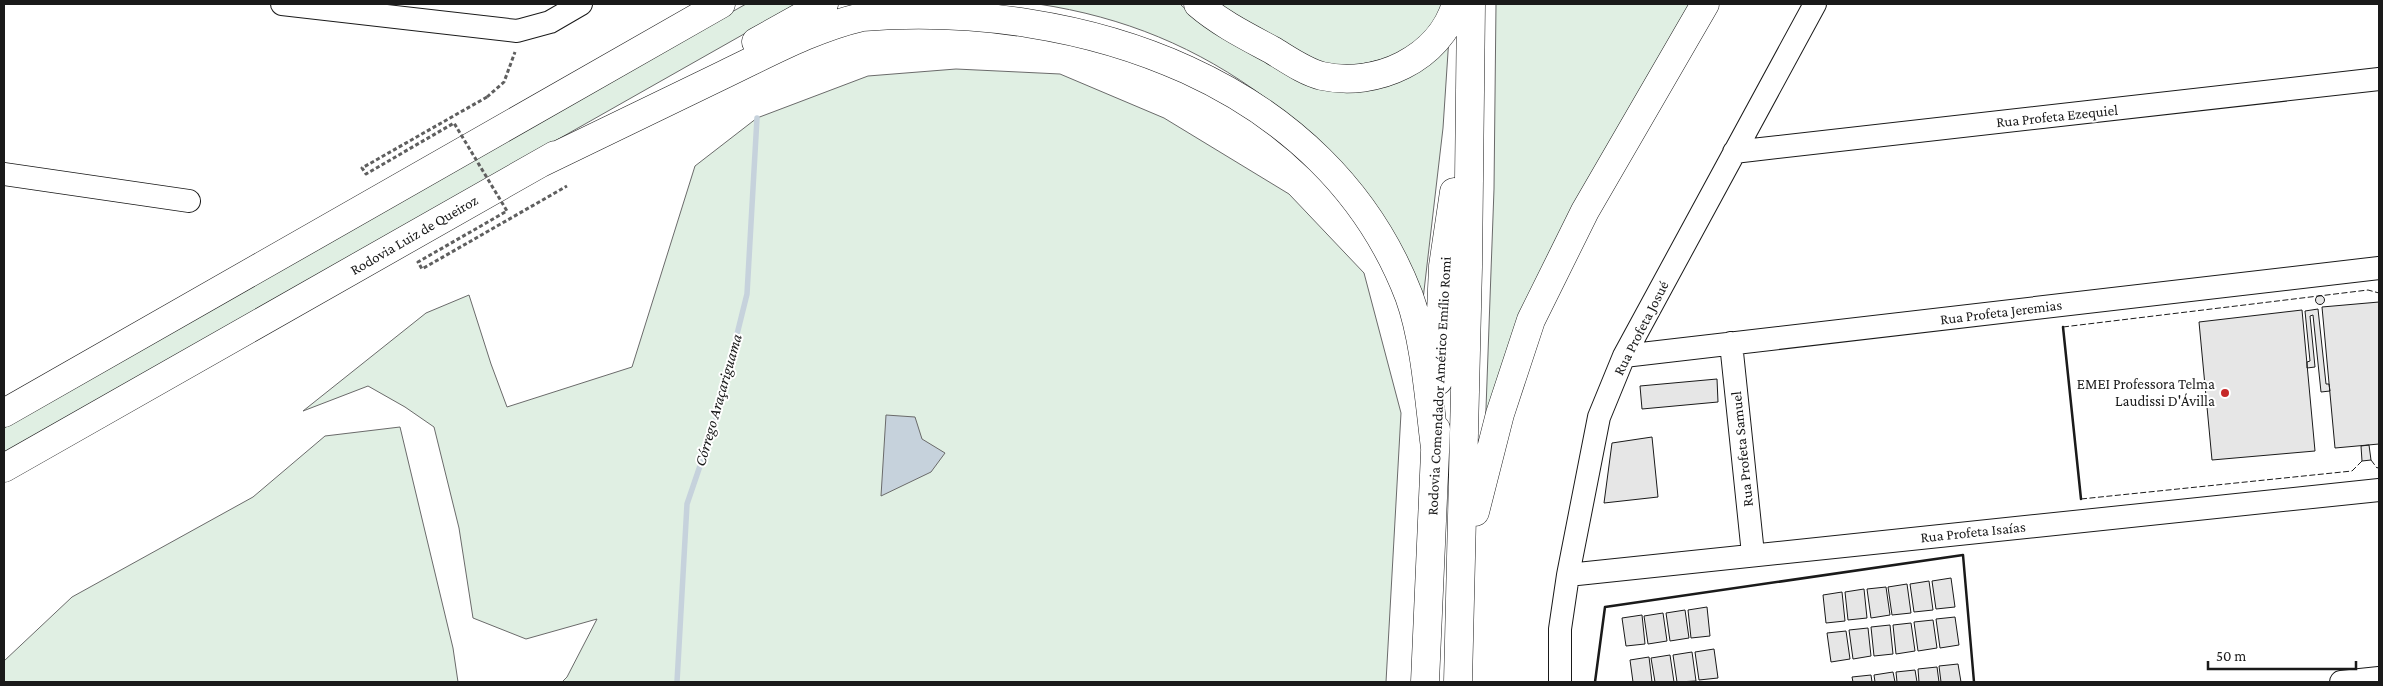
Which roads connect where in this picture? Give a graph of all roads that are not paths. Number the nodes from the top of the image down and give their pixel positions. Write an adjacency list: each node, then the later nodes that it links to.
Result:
1 (282, 4): 10 (street)
2 (691, 4): 18 (highway)
3 (721, 4): 18 (highway)
4 (824, 4): 15 (highway, Rodovia Luiz de Queiroz)
5 (1198, 4): 6 (highway)
6 (1456, 4)
7 (1471, 4): 13 (highway, Rodovia Comendador Américo Emílio Romi)
8 (1705, 4): 28 (highway)
9 (1815, 4): 14 (street, Rua Profeta Josué)
10 (319, 5): 11 (street)
11 (577, 7)
12 (2379, 80): 14 (street, Rua Profeta Ezequiel)
13 (1469, 91): 23 (highway, Rodovia Comendador Américo Emílio Romi); 28 (highway, Rodovia Comendador Américo Emílio Romi)
14 (1734, 152): 21 (street, Rua Profeta Josué)
15 (539, 164): 23 (highway); 24 (highway, Rodovia Luiz de Queiroz)
16 (4, 174): 17 (street)
17 (189, 201)
18 (352, 214): 22 (highway)
19 (2379, 268): 20 (street, Rua Profeta Jeremias)
20 (1731, 343): 21 (street, Rua Profeta Jeremias); 26 (street, Rua Profeta Samuel)
21 (1624, 356): 27 (street, Rua Profeta Josué)
22 (4, 413)
23 (1435, 448): 30 (highway, Rodovia Comendador Américo Emílio Romi)
24 (4, 468)
25 (2379, 490): 26 (street, Rua Profeta Isaías)
26 (1753, 554): 27 (street, Rua Profeta Isaías)
27 (1568, 575): 32 (street, Rua Profeta Josué)
28 (1461, 582): 31 (highway, Rodovia Comendador Américo Emílio Romi)
29 (2379, 678): 33 (street)
30 (1425, 682)
31 (1458, 682)
32 (1560, 682)
33 (2341, 682)

